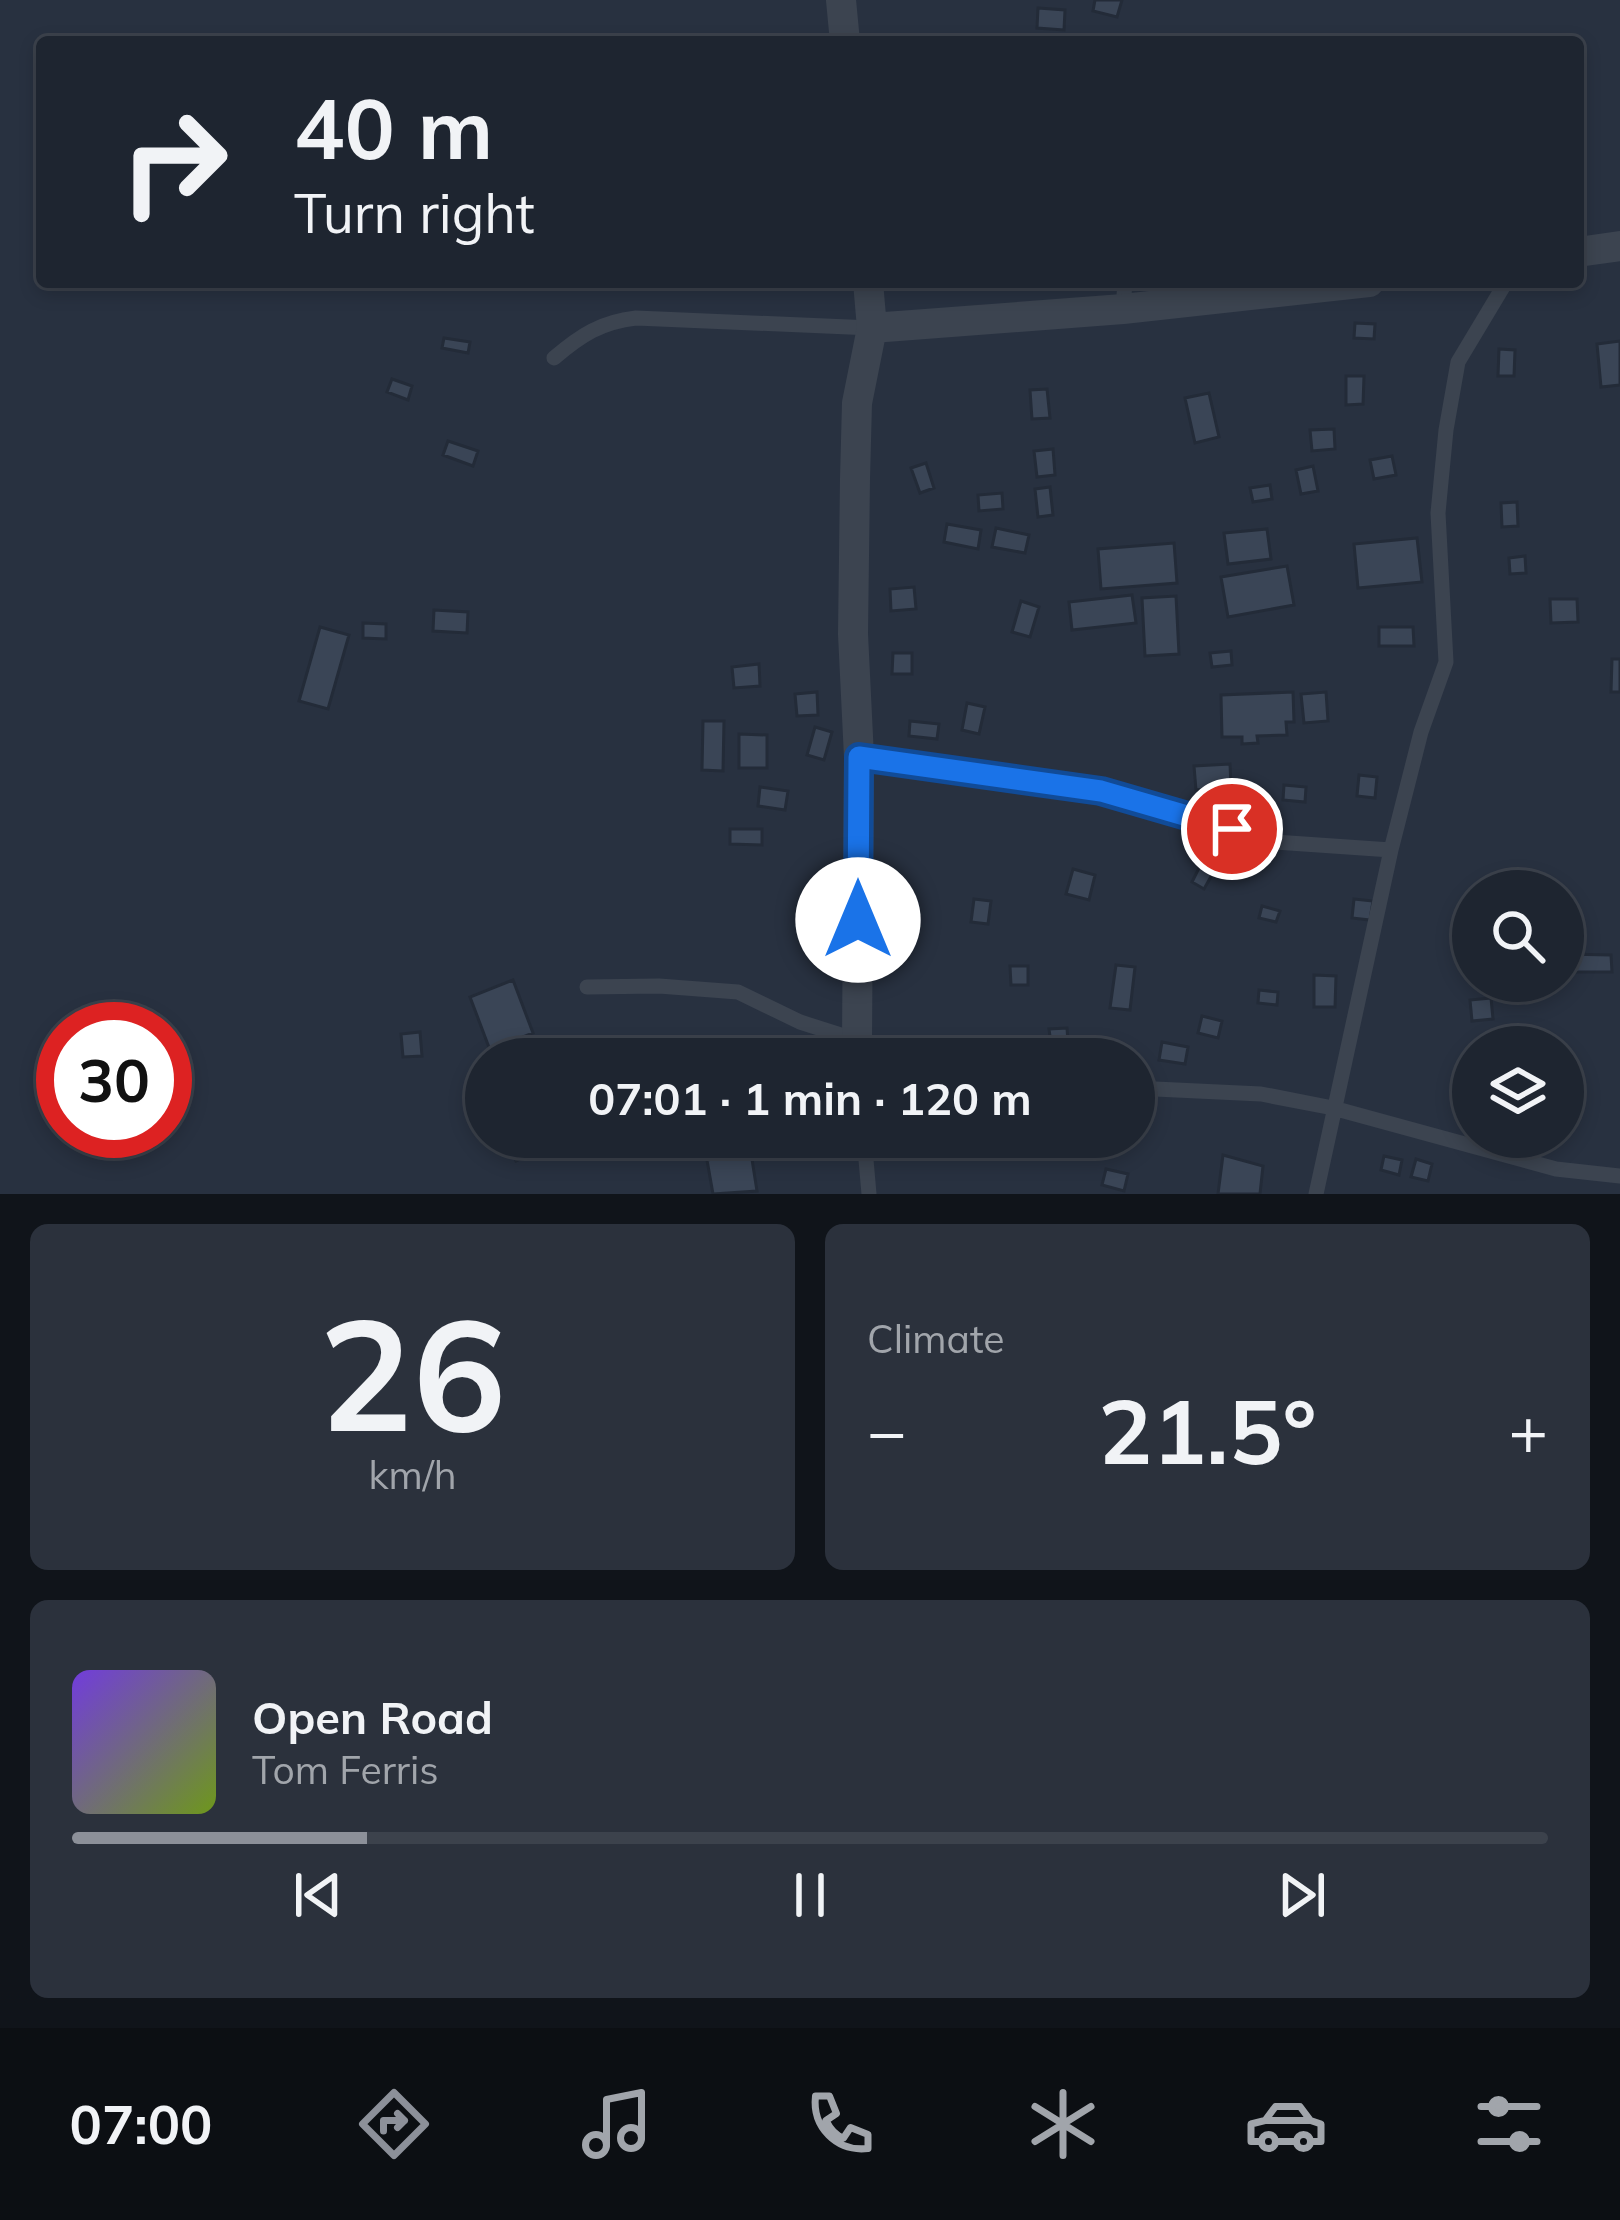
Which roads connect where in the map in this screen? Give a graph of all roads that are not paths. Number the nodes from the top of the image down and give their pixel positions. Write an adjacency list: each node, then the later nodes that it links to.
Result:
1 (842, 0): 2 (street)
2 (845, 36)
3 (1620, 246): 4 (street)
4 (1584, 251)
5 (869, 288): 9 (street)
6 (1264, 288): 8 (street)
7 (1502, 288): 12 (lane)
8 (1124, 296): 9 (street)
9 (872, 328): 10 (lane); 11 (street)
10 (554, 358)
11 (859, 757): 12 (lane); 15 (street)
12 (1391, 850): 17 (lane)
13 (587, 987): 14 (lane)
14 (833, 1038)
15 (858, 1038)
16 (1155, 1089): 17 (lane)
17 (1333, 1108): 19 (lane); 21 (lane)
18 (866, 1158): 20 (lane)
19 (1620, 1176)
20 (869, 1194)
21 (1316, 1194)

